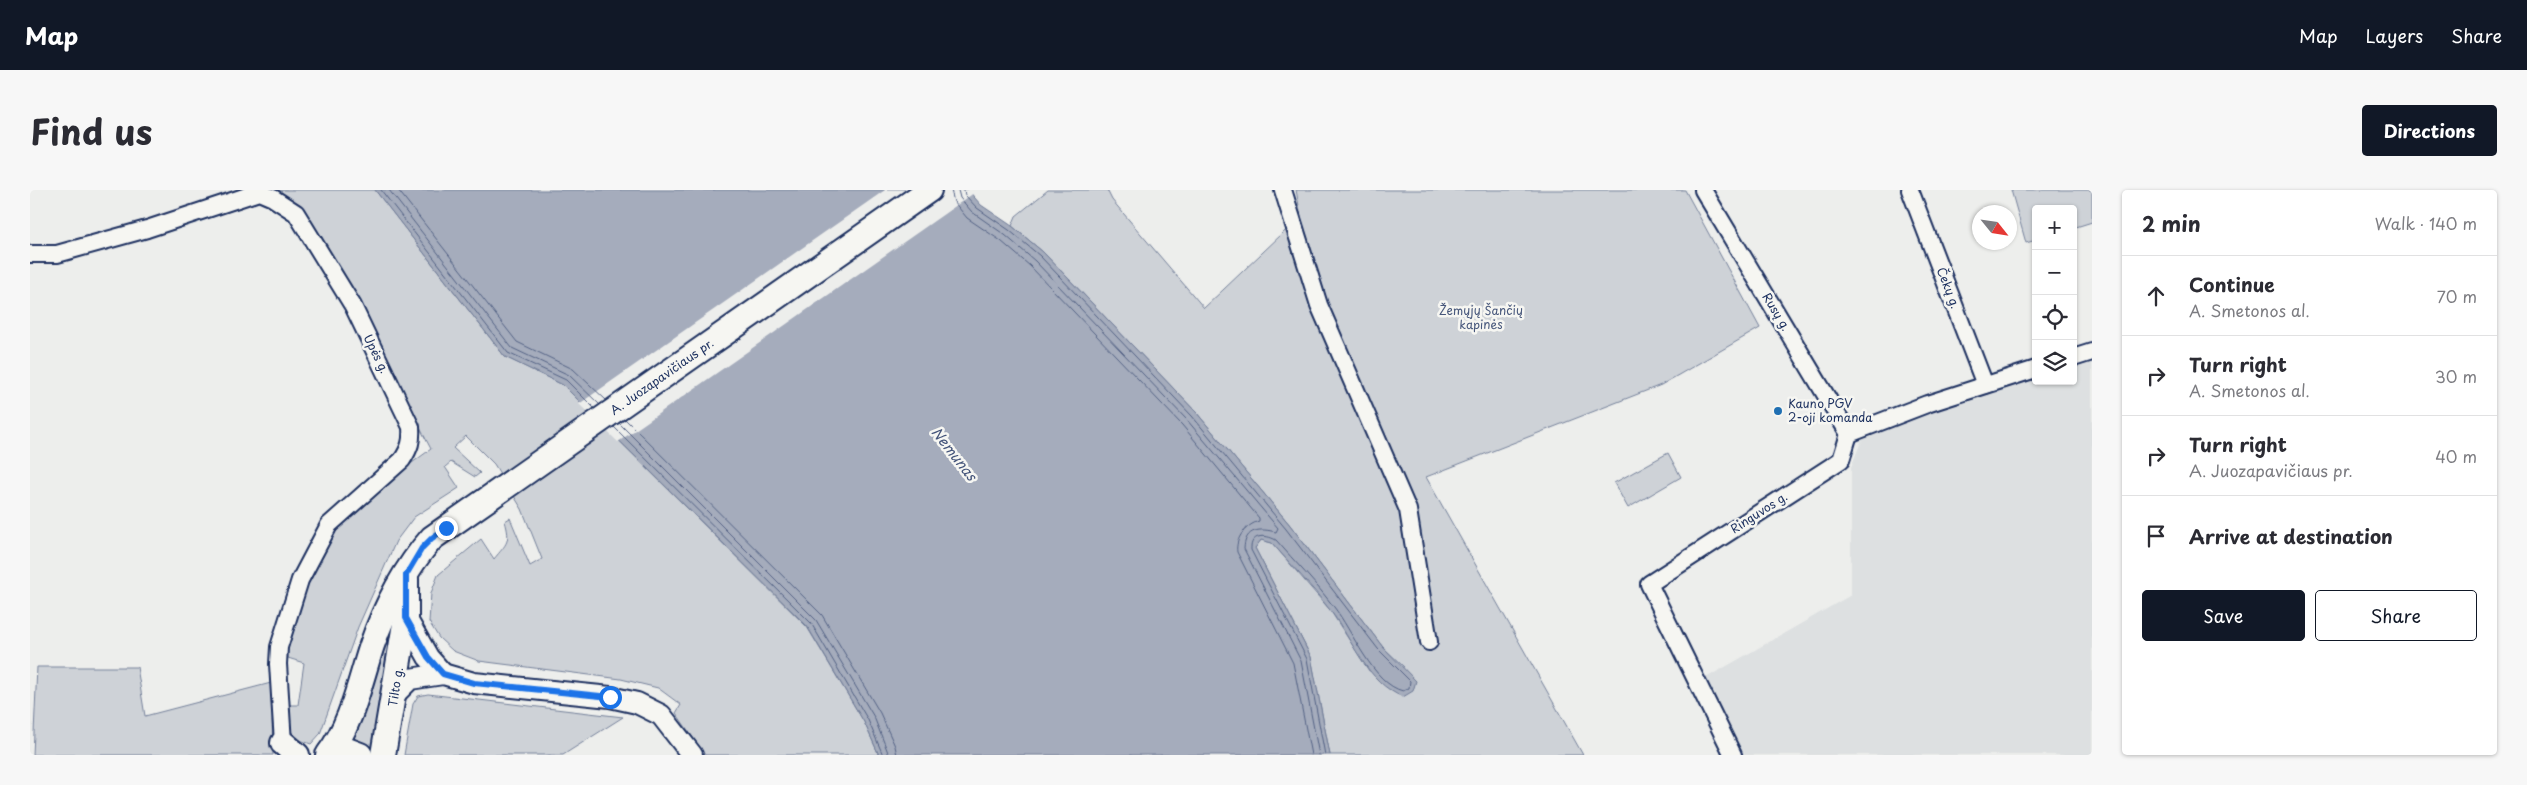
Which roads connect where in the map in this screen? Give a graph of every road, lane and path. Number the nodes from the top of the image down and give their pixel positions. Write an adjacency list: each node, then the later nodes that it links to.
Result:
1 (929, 190): 11 (main road, A. Juozapavičiaus pr.)
2 (1283, 190): 13 (street)
3 (1703, 190): 10 (street, Rusų g.)
4 (1910, 190): 9 (street, Čekų g.)
5 (30, 254): 16 (street, Upės g.)
6 (2092, 352): 7 (street)
7 (2077, 357)
8 (2032, 371): 9 (street)
9 (1985, 385): 10 (street)
10 (1849, 434): 21 (street, Ringuvos g.)
11 (406, 575): 12 (main road); 17 (main road, A. Juozapavičiaus pr.)
12 (406, 618): 14 (street); 15 (main road, Tilto g.)
13 (1429, 642)
14 (443, 674): 15 (street); 20 (street)
15 (395, 694): 19 (main road, Tilto g.)
16 (287, 751)
17 (329, 754): 18 (main road)
18 (360, 755)
19 (383, 755)
20 (692, 755)
21 (1733, 755)

